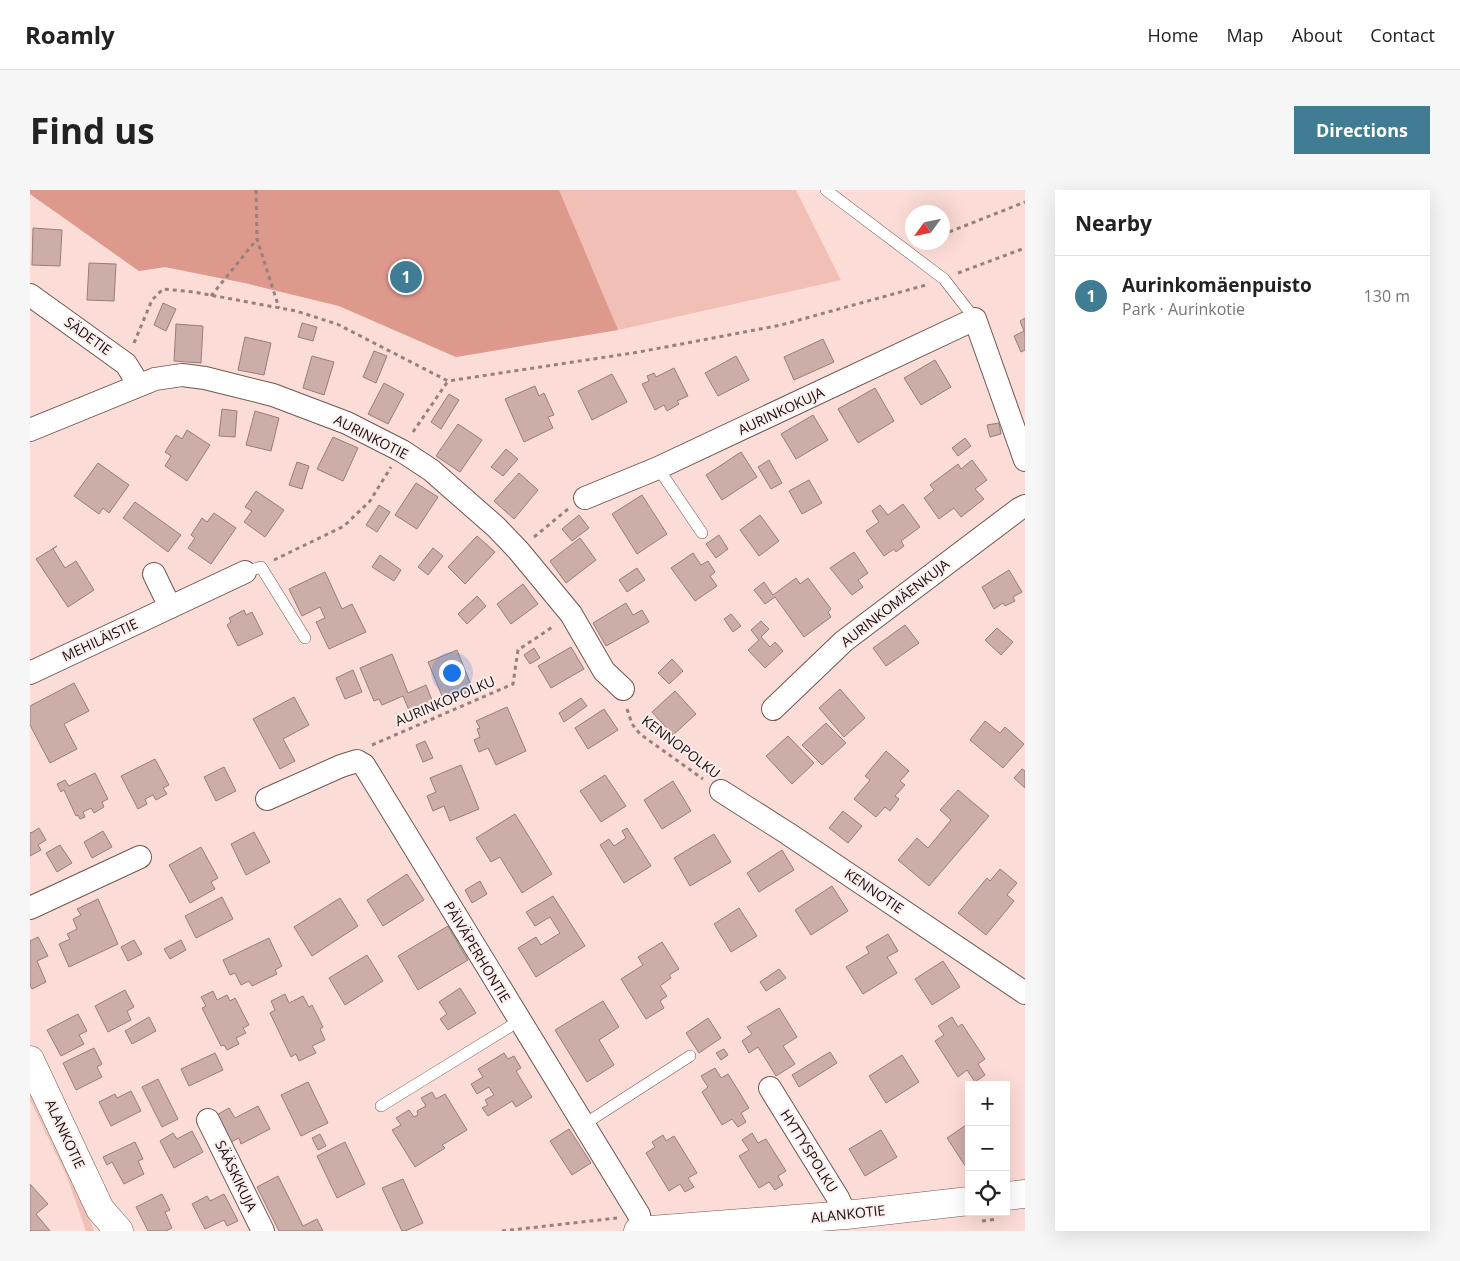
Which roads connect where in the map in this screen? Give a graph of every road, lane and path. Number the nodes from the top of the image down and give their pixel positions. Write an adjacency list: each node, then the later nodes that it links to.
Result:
1 (256, 190): 5 (path)
2 (826, 190): 7 (lane)
3 (1025, 202): 4 (path)
4 (950, 232)
5 (257, 239): 9 (path); 10 (path)
6 (1025, 248): 7 (path)
7 (944, 279): 11 (lane); 13 (path)
8 (30, 295): 12 (street, SÄDETIE)
9 (211, 296): 10 (path); 12 (path)
10 (279, 308): 13 (path)
11 (975, 319): 17 (street); 18 (street, AURINKOKUJA)
12 (126, 364): 14 (street, SÄDETIE)
13 (448, 381): 16 (path)
14 (139, 385): 15 (street, AURINKOTIE); 16 (street, AURINKOTIE)
15 (30, 430)
16 (402, 451): 22 (street, AURINKOTIE); 23 (path)
17 (1025, 460)
18 (658, 468): 19 (street, AURINKOKUJA); 21 (lane)
19 (586, 498): 22 (path)
20 (1025, 506): 30 (street, AURINKOMÄENKUJA)
21 (702, 533)
22 (518, 550): 26 (street, AURINKOTIE)
23 (253, 569): 25 (street, MEHILÄISTIE); 27 (lane)
24 (154, 574): 25 (street)
25 (170, 607): 28 (street, MEHILÄISTIE)
26 (571, 614): 29 (street, AURINKOTIE); 31 (path, AURINKOPOLKU)
27 (305, 638)
28 (30, 673)
29 (623, 689): 32 (path, KENNOPOLKU)
30 (773, 709)
31 (357, 761): 33 (street); 37 (street, PÄIVÄPERHONTIE)
32 (721, 792): 36 (street, KENNOTIE)
33 (267, 799)
34 (140, 857): 35 (street)
35 (30, 908)
36 (1025, 993)
37 (519, 1021): 41 (lane); 43 (street, PÄIVÄPERHONTIE)
38 (690, 1056): 43 (lane)
39 (30, 1060): 48 (street, ALANKOTIE)
40 (770, 1088): 47 (street, HYTTYSPOLKU)
41 (381, 1106)
42 (208, 1120): 51 (street, SÄÄSKIKUJA)
43 (583, 1125): 49 (street, PÄIVÄPERHONTIE)
44 (1025, 1194): 45 (street)
45 (1010, 1196)
46 (965, 1201): 47 (street, ALANKOTIE)
47 (846, 1215): 49 (street, ALANKOTIE)
48 (101, 1220): 50 (street, ALANKOTIE)
49 (640, 1226): 52 (path)
50 (119, 1231)
51 (263, 1231)
52 (502, 1231)

